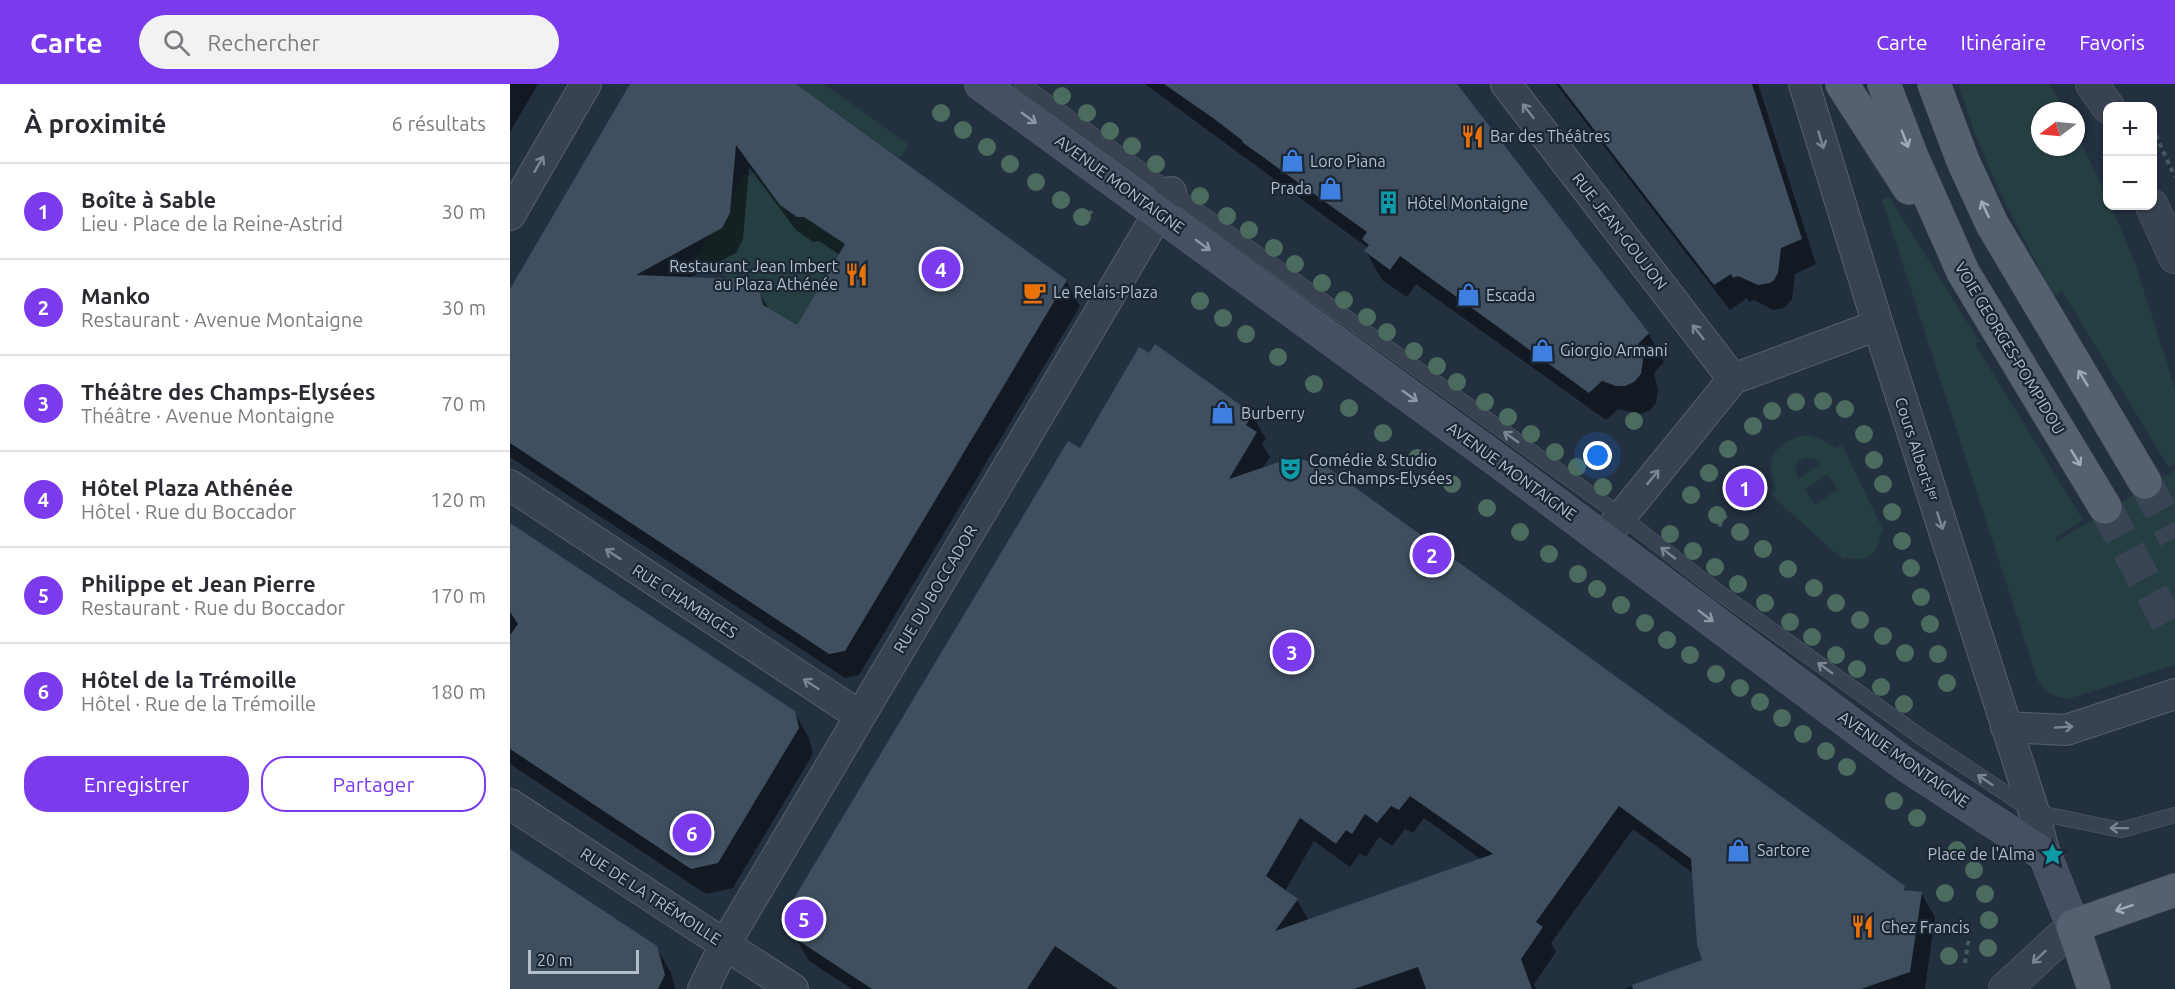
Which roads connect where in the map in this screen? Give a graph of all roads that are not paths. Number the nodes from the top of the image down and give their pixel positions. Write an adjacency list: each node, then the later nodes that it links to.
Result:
1 (586, 84): 13 (street, one-way to 1)
2 (981, 84): 11 (main road, AVENUE MONTAIGNE, one-way to 11)
3 (1022, 84): 11 (lane, AVENUE MONTAIGNE)
4 (1506, 84): 17 (street, RUE JEAN-GOUJON, one-way to 4)
5 (1804, 84): 16 (street, Cours Albert-Iᵉʳ, one-way to 16)
6 (1842, 84): 15 (main road)
7 (1884, 84): 15 (main road, VOIE GEORGES-POMPIDOU, one-way to 15)
8 (1934, 84): 18 (main road, one-way to 8)
9 (2092, 84): 10 (street)
10 (2105, 102)
11 (1165, 202): 21 (main road, AVENUE MONTAIGNE); 23 (street, RUE DU BOCCADOR)
12 (2154, 210): 14 (street)
13 (510, 215)
14 (2175, 257)
15 (1963, 272): 20 (main road, VOIE GEORGES-POMPIDOU, one-way to 20)
16 (1878, 325): 17 (street); 24 (street, Cours Albert-Iᵉʳ, one-way to 24)
17 (1733, 379): 21 (street, one-way to 17)
18 (2145, 482)
19 (510, 485): 23 (street, RUE CHAMBIGES, one-way to 19)
20 (2105, 507)
21 (1612, 527): 26 (lane, AVENUE MONTAIGNE, one-way to 21); 28 (main road, AVENUE MONTAIGNE, one-way to 28)
22 (2175, 694): 24 (street, one-way to 22)
23 (860, 716): 31 (street, RUE DU BOCCADOR)
24 (2006, 727): 26 (street, Cours Albert-Iᵉʳ)
25 (510, 804): 31 (street, RUE DE LA TRÉMOILLE)
26 (2034, 812): 27 (lane, one-way to 26); 28 (street)
27 (2175, 815)
28 (2045, 855): 30 (main road)
29 (2175, 890): 30 (main road, one-way to 30)
30 (2073, 926): 34 (street, one-way to 34); 35 (main road)
31 (725, 944): 32 (street, RUE DU BOCCADOR); 33 (street, RUE DE LA TRÉMOILLE)
32 (703, 989)
33 (793, 989)
34 (2005, 989)
35 (2094, 989)

